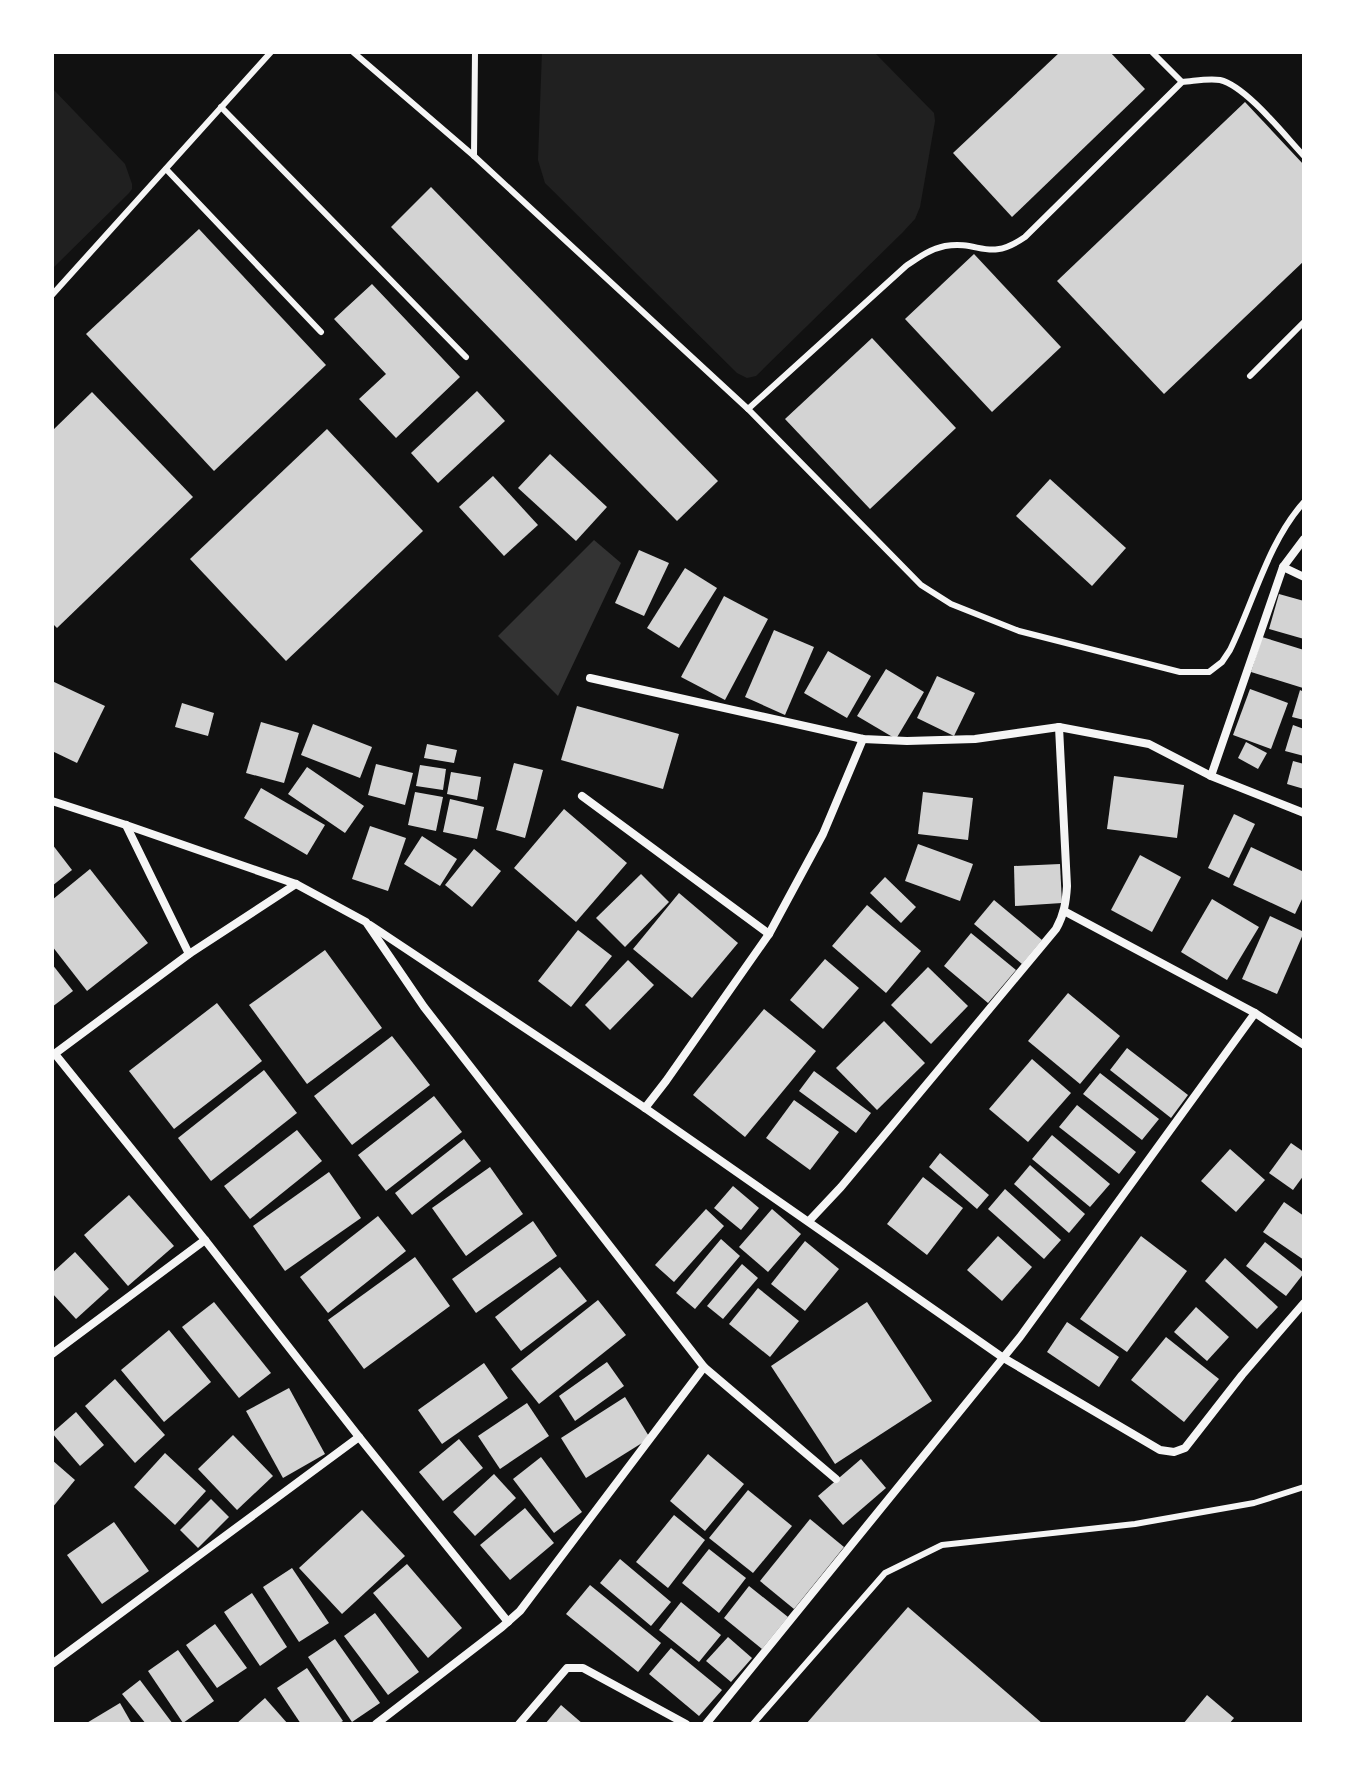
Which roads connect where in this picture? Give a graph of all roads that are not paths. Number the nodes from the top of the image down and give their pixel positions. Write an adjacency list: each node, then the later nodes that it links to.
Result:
1 (271, 52): 6 (lane)
2 (353, 52): 7 (lane)
3 (475, 52): 7 (lane)
4 (1152, 52): 5 (lane)
5 (1182, 82): 8 (lane); 15 (lane)
6 (221, 107): 9 (lane); 13 (lane)
7 (474, 156): 15 (lane)
8 (1304, 156)
9 (166, 169): 10 (lane); 12 (lane)
10 (52, 295)
11 (1304, 322): 14 (lane)
12 (321, 332)
13 (466, 357)
14 (1250, 376)
15 (748, 409): 16 (lane)
16 (1304, 502)
17 (1304, 539): 18 (street)
18 (1283, 567): 19 (street); 23 (street)
19 (1304, 577)
20 (590, 678): 22 (street)
21 (1059, 727): 22 (street); 23 (street); 29 (street)
22 (863, 739): 31 (street)
23 (1211, 776): 26 (street)
24 (582, 796): 31 (street)
25 (52, 801): 27 (street)
26 (1304, 813)
27 (126, 825): 28 (street); 32 (street)
28 (296, 884): 30 (street); 32 (street)
29 (1064, 911): 33 (street); 37 (street)
30 (366, 922): 36 (street); 42 (street)
31 (769, 934): 36 (street)
32 (189, 954): 35 (street)
33 (1255, 1013): 34 (street); 41 (street)
34 (1304, 1045)
35 (53, 1055): 38 (street)
36 (645, 1108): 37 (street)
37 (809, 1221): 41 (street)
38 (205, 1240): 40 (street); 43 (street)
39 (1304, 1303): 41 (street)
40 (52, 1354)
41 (1002, 1357): 51 (street)
42 (704, 1367): 44 (street); 46 (street)
43 (359, 1437): 46 (street); 47 (street)
44 (836, 1479)
45 (1304, 1487): 52 (lane)
46 (505, 1624): 48 (street)
47 (52, 1664)
48 (376, 1724)
49 (519, 1724): 50 (street)
50 (686, 1724)
51 (706, 1724)
52 (753, 1724)

